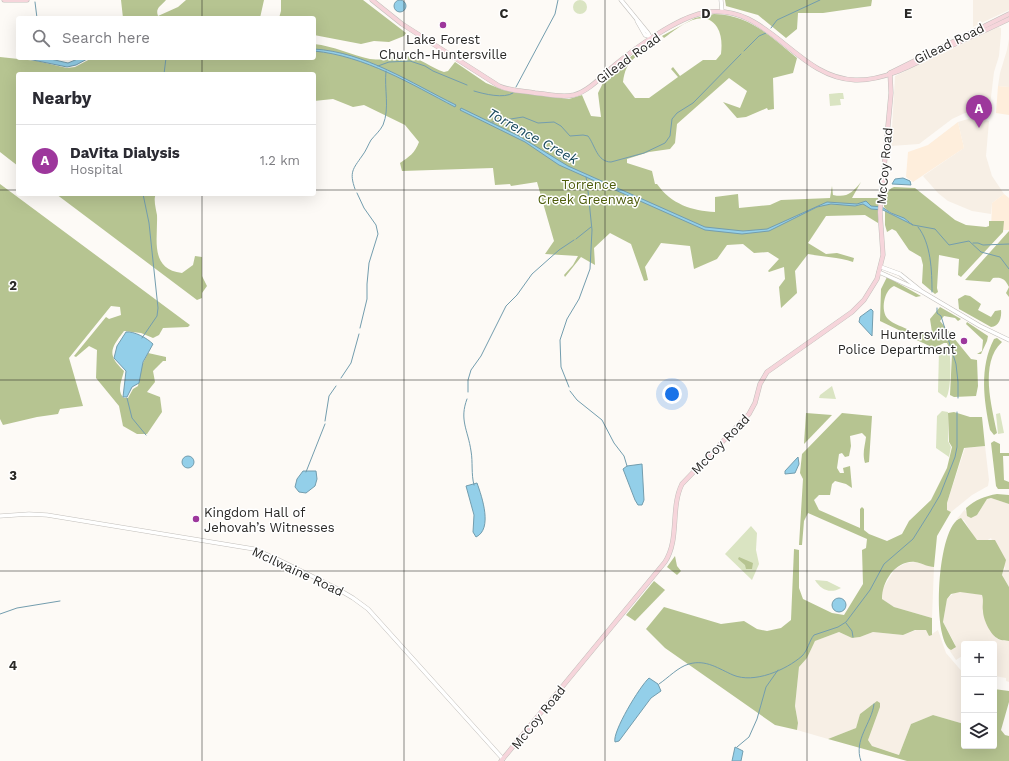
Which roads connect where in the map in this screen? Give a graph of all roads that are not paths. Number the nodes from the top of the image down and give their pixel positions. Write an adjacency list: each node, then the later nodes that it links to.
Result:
1 (4, 0): 2 (main road)
2 (27, 0)
3 (372, 0): 9 (main road, Gilead Road)
4 (621, 0): 9 (street)
5 (721, 0): 6 (street)
6 (722, 11): 9 (main road, Gilead Road); 10 (main road, Gilead Road)
7 (1009, 14): 10 (main road, Gilead Road)
8 (1009, 19): 10 (main road, Gilead Road)
9 (650, 38)
10 (890, 73): 11 (main road, McCoy Road)
11 (881, 267): 12 (main road, McCoy Road); 13 (street)
12 (879, 272): 13 (street); 16 (main road, McCoy Road)
13 (921, 291): 14 (street)
14 (1009, 340)
15 (0, 516): 16 (street, McIlwaine Road)
16 (502, 760)

